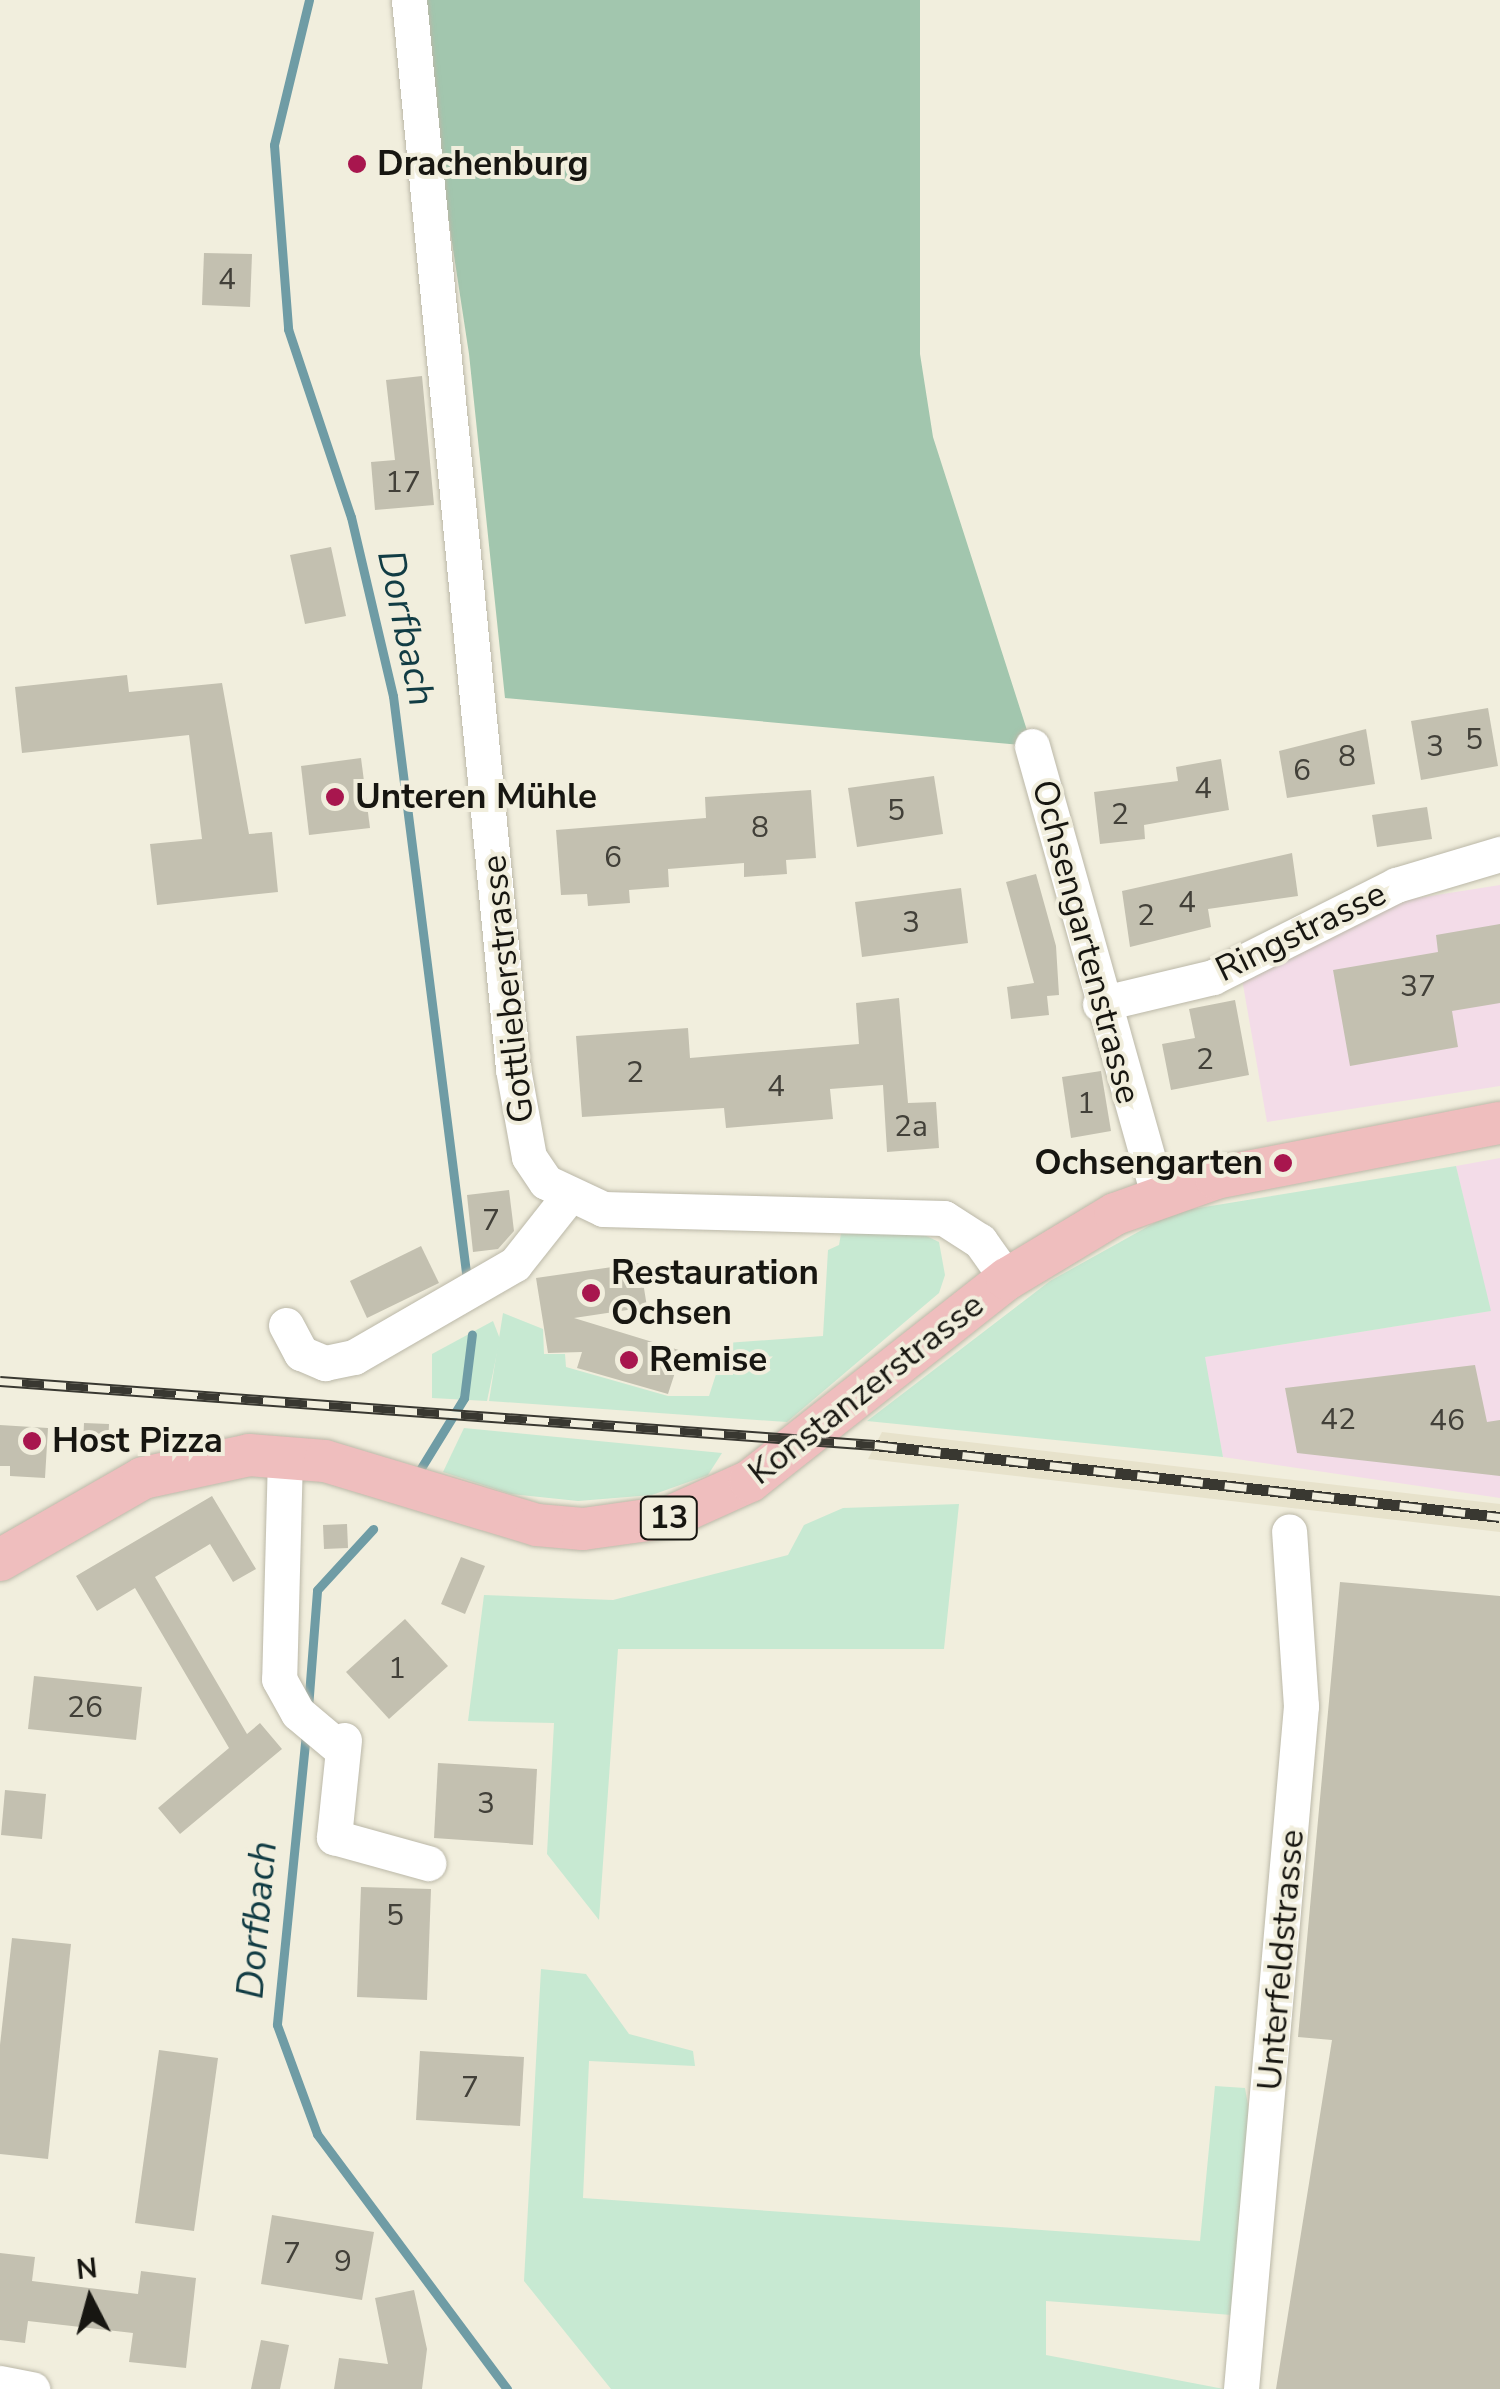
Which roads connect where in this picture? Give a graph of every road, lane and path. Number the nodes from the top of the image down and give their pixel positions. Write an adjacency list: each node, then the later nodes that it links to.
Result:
1 (409, 0): 7 (street, Gottlieberstrasse)
2 (1032, 746): 4 (street, Ochsengartenstrasse)
3 (1500, 854): 4 (street, Ringstrasse)
4 (1100, 1004): 6 (street, Ochsengartenstrasse)
5 (1500, 1123): 6 (main road, Konstanzerstrasse / 13)
6 (1158, 1195): 8 (main road, Konstanzerstrasse / 13)
7 (568, 1196): 8 (street); 9 (street)
8 (1007, 1280): 10 (main road, Konstanzerstrasse / 13)
9 (286, 1325)
10 (285, 1456): 12 (main road, Konstanzerstrasse / 13); 13 (street)
11 (1289, 1531): 16 (street, Unterfeldstrasse)
12 (0, 1560)
13 (428, 1864)
14 (0, 2384): 15 (street)
15 (32, 2389)
16 (1241, 2389)

